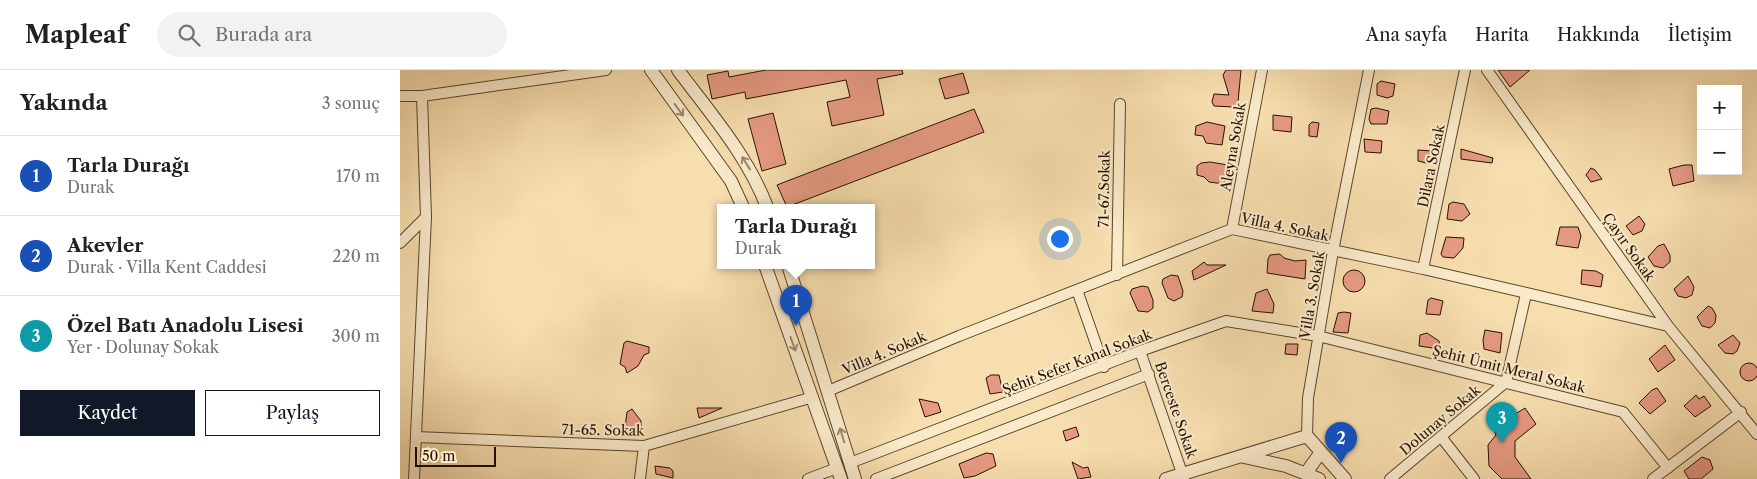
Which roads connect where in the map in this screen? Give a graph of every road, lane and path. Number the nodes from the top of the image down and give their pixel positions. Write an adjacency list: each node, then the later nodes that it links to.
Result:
1 (606, 70): 9 (street)
2 (651, 70): 11 (street, one-way to 11)
3 (678, 70): 12 (street, one-way to 3)
4 (1262, 70): 14 (street, Aleyna Sokak)
5 (1369, 70): 16 (street, Villa 3. Sokak)
6 (1466, 70): 19 (street, Dilara Sokak)
7 (1487, 70): 23 (street, Çayır Sokak)
8 (400, 96): 9 (street)
9 (422, 96): 13 (street)
10 (1120, 104): 20 (street, 71-67.Sokak)
11 (742, 204)
12 (766, 204)
13 (426, 217): 15 (street); 34 (street)
14 (1232, 230): 16 (street, Villa 4. Sokak); 20 (street, Villa 4. Sokak)
15 (400, 243)
16 (1333, 251): 19 (street, Villa 4. Sokak); 24 (street, Villa 3. Sokak)
17 (766, 269): 30 (street, one-way to 30)
18 (789, 269): 29 (street)
19 (1422, 269): 22 (street, Villa 4. Sokak)
20 (1116, 275): 21 (street, Villa 4. Sokak)
21 (1077, 290): 26 (street); 29 (street, Villa 4. Sokak)
22 (1526, 294): 23 (street, Villa 4. Sokak); 28 (street)
23 (1668, 326): 31 (street, Çayır Sokak)
24 (1318, 336): 25 (street, Şehit Sefer Kanal Sokak); 28 (street, Şehit Ümit Meral Sokak); 33 (street, Villa 3. Sokak)
25 (1140, 351): 26 (street, Şehit Sefer Kanal Sokak); 27 (street, Berceste Sokak)
26 (1104, 367): 40 (street, Şehit Sefer Kanal Sokak)
27 (1149, 374): 45 (street, Berceste Sokak); 50 (street)
28 (1506, 382): 35 (street, Dolunay Sokak); 42 (street, Şehit Ümit Meral Sokak)
29 (828, 391): 40 (street, one-way to 29)
30 (813, 397): 37 (street, 71-65. Sokak); 44 (street)
31 (1741, 412): 32 (street, Çayır Sokak); 42 (street)
32 (1757, 434)
33 (1307, 436): 36 (street); 38 (street)
34 (416, 437): 37 (street, 71-65. Sokak); 46 (street)
35 (1442, 438): 54 (street, Dolunay Sokak); 55 (street)
36 (1283, 443): 39 (street); 41 (street)
37 (644, 446): 47 (street)
38 (1321, 452): 43 (street); 53 (street)
39 (1242, 456): 41 (street); 45 (street)
40 (850, 463): 49 (street)
41 (1286, 466): 43 (street)
42 (1668, 468): 56 (street)
43 (1306, 473): 52 (street)
44 (839, 474): 48 (street)
45 (1183, 476): 51 (street)
46 (414, 479)
47 (640, 479)
48 (808, 479)
49 (855, 479)
50 (876, 479)
51 (1166, 479)
52 (1319, 479)
53 (1345, 479)
54 (1390, 479)
55 (1474, 479)
56 (1653, 479)

